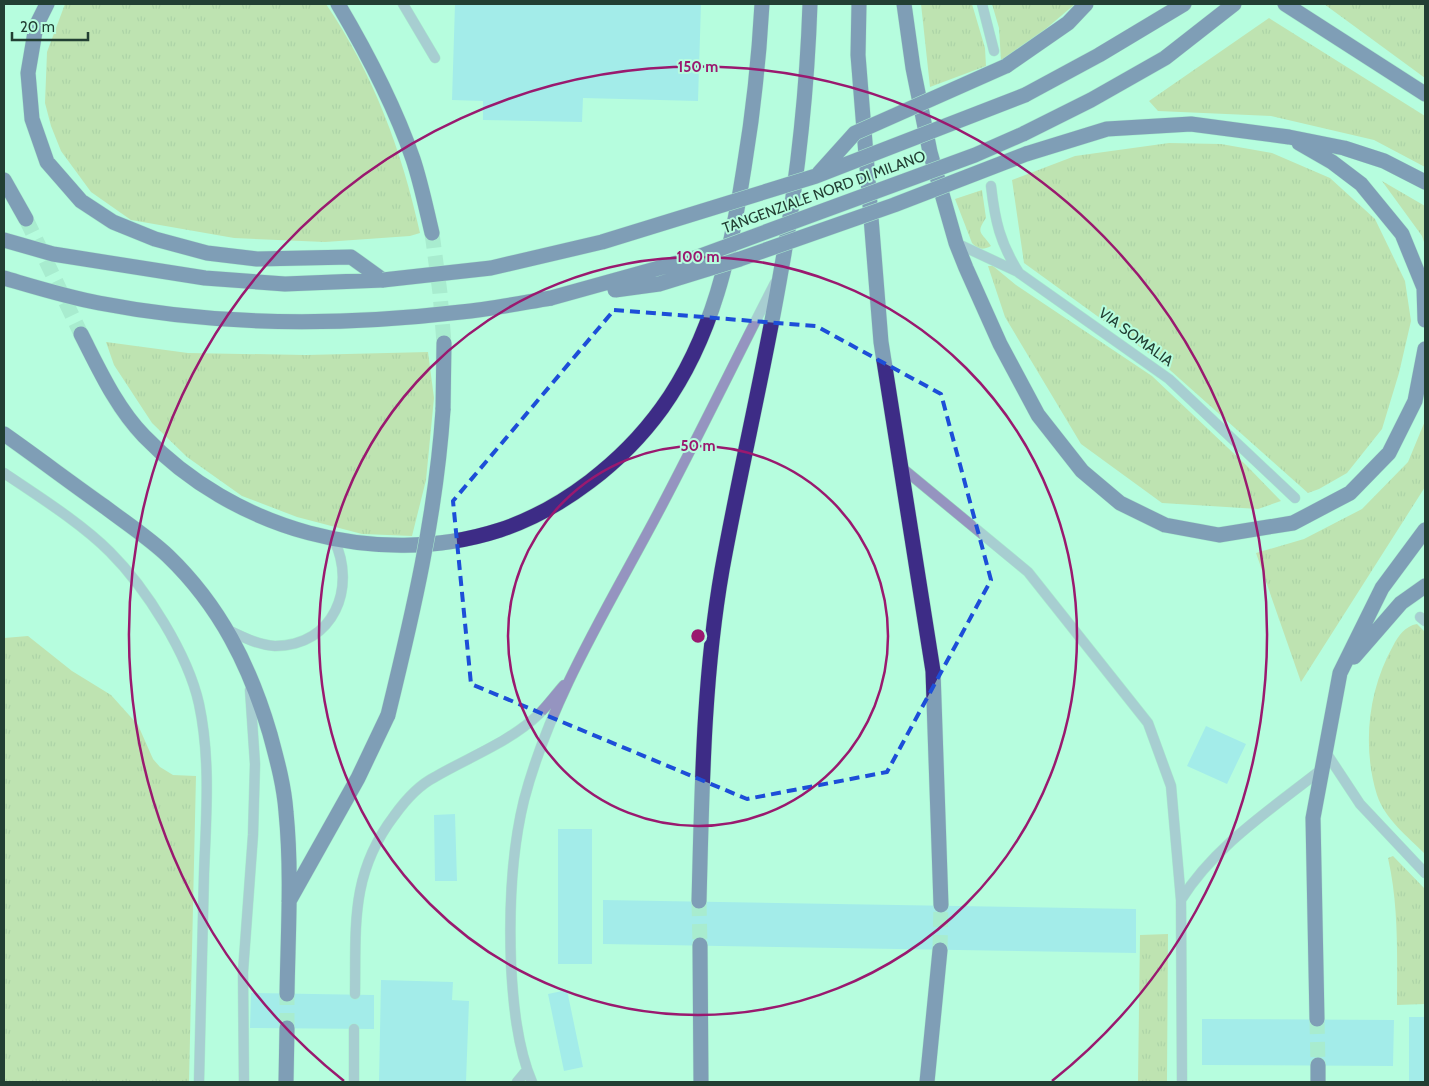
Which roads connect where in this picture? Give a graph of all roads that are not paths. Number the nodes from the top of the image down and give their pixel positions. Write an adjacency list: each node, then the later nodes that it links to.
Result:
1 (47, 4): 28 (highway)
2 (338, 4): 22 (highway)
3 (403, 4): 14 (lane)
4 (762, 4): 39 (highway)
5 (810, 4): 25 (highway)
6 (859, 4): 35 (highway)
7 (904, 4): 24 (highway)
8 (982, 4): 13 (lane)
9 (1086, 4): 17 (highway, bridge)
10 (1184, 4): 17 (highway, TANGENZIALE NORD DI MILANO, bridge)
11 (1234, 4): 29 (highway, TANGENZIALE NORD DI MILANO, bridge)
12 (1285, 4): 15 (highway)
13 (994, 51)
14 (435, 58)
15 (1425, 94)
16 (1290, 137): 19 (highway); 29 (highway, bridge); 30 (highway)
17 (816, 176): 28 (highway, TANGENZIALE NORD DI MILANO, bridge)
18 (4, 180): 21 (highway)
19 (1425, 182)
20 (991, 186): 26 (lane, VIA SOMALIA)
21 (26, 219)
22 (432, 233)
23 (4, 240): 28 (highway, TANGENZIALE NORD DI MILANO)
24 (956, 243): 26 (lane); 33 (highway)
25 (782, 271): 44 (lane); 49 (highway)
26 (1019, 273): 37 (lane, VIA SOMALIA)
27 (4, 278): 29 (highway, TANGENZIALE NORD DI MILANO)
28 (383, 280)
29 (551, 298)
30 (1425, 320)
31 (81, 334): 39 (highway)
32 (444, 344): 50 (highway, bridge)
33 (1425, 349)
34 (4, 434): 41 (highway)
35 (900, 467): 48 (lane); 51 (highway)
36 (4, 473): 61 (lane)
37 (1295, 498)
38 (1425, 530): 42 (highway)
39 (334, 540): 41 (lane)
40 (1425, 586): 42 (highway)
41 (228, 630): 43 (highway)
42 (1340, 673): 45 (highway)
43 (250, 674): 50 (highway); 62 (lane)
44 (570, 678): 55 (lane); 60 (lane)
45 (1325, 751): 46 (highway); 47 (lane)
46 (1322, 769): 48 (lane); 56 (highway)
47 (1425, 873)
48 (1181, 900): 69 (lane)
49 (700, 901)
50 (288, 902): 54 (highway)
51 (941, 905)
52 (700, 946): 67 (highway)
53 (940, 950): 68 (highway)
54 (287, 994)
55 (355, 994)
56 (1317, 1019)
57 (287, 1028): 63 (highway)
58 (354, 1029): 64 (lane)
59 (1318, 1065): 70 (highway)
60 (527, 1070): 65 (lane); 66 (lane)
61 (199, 1082)
62 (244, 1082)
63 (286, 1082)
64 (354, 1082)
65 (517, 1082)
66 (532, 1082)
67 (701, 1082)
68 (927, 1082)
69 (1182, 1082)
70 (1318, 1082)

